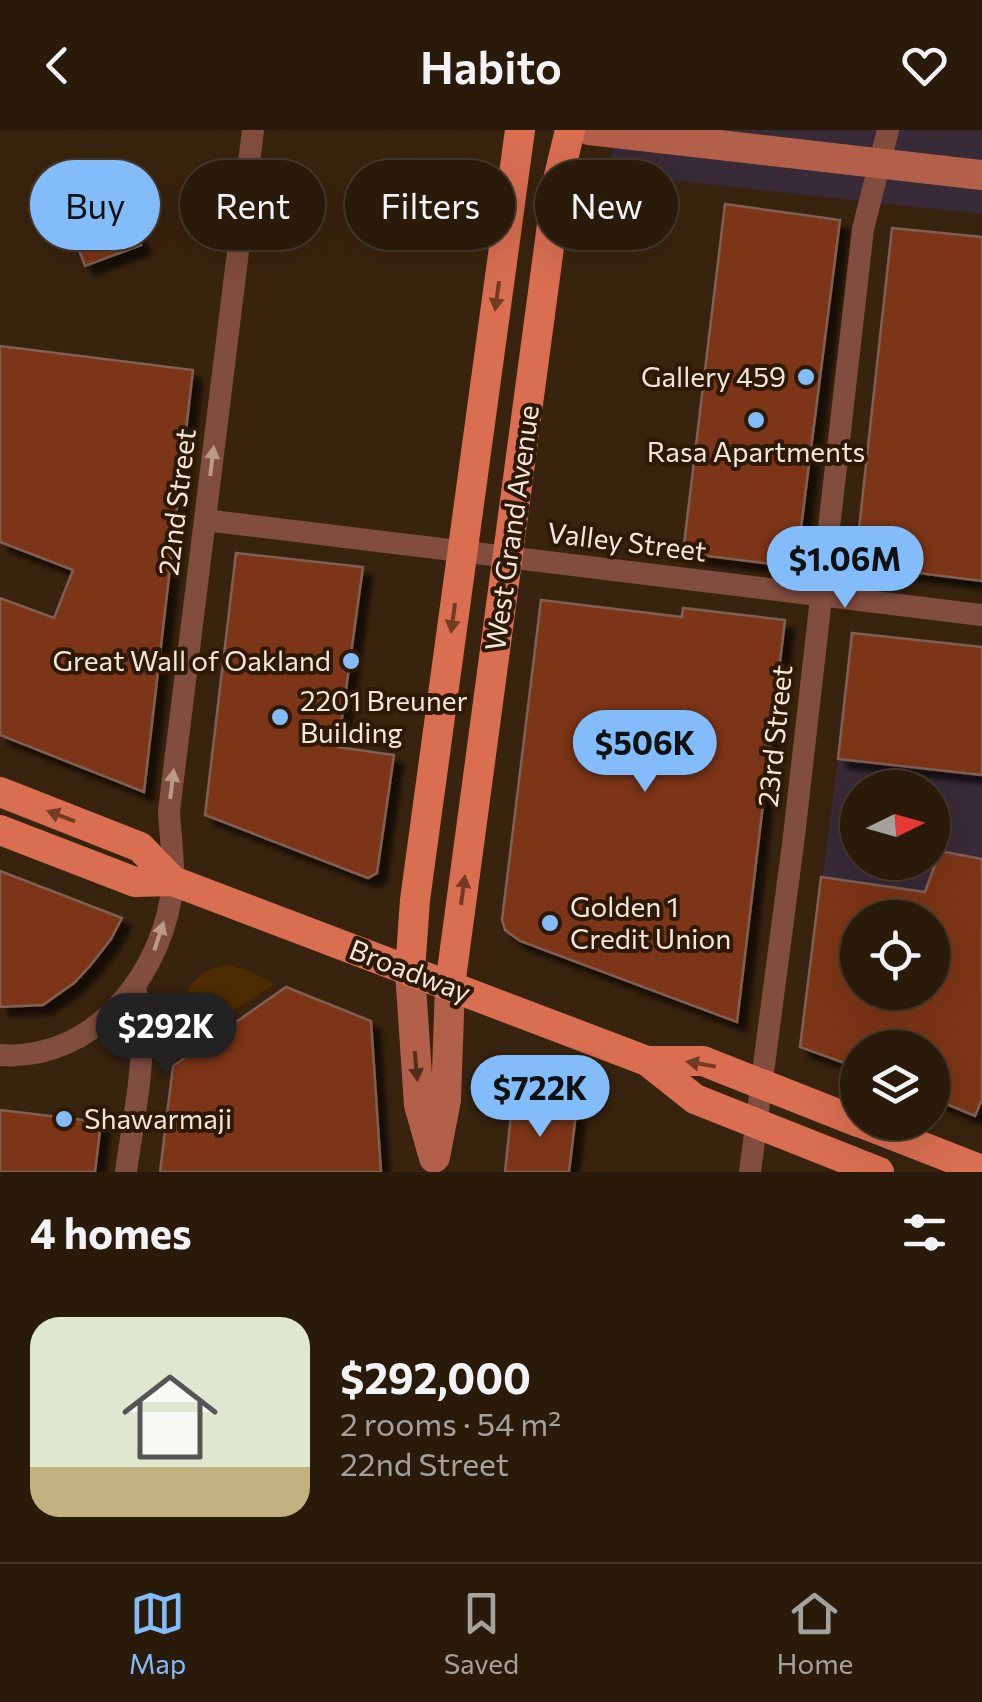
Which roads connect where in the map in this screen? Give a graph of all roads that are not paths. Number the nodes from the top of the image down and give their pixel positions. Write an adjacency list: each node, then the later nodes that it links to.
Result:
1 (252, 130): 8 (street, 22nd Street, one-way to 1)
2 (520, 130): 9 (main road, West Grand Avenue, one-way to 9)
3 (570, 130): 10 (main road, West Grand Avenue)
4 (590, 130): 6 (main road)
5 (888, 130): 6 (street, 23rd Street)
6 (879, 162): 7 (main road); 11 (street, 23rd Street)
7 (982, 175)
8 (205, 520): 9 (street, Valley Street); 15 (street, 22nd Street, one-way to 8)
9 (462, 552): 10 (street, Valley Street); 16 (main road, West Grand Avenue, one-way to 16)
10 (508, 558): 11 (street, Valley Street); 17 (main road, West Grand Avenue, one-way to 10)
11 (820, 595): 12 (street, Valley Street); 21 (street, 23rd Street)
12 (982, 615)
13 (0, 792): 15 (main road, Broadway, one-way to 13)
14 (0, 830): 15 (main road, Broadway)
15 (173, 881): 16 (main road, Broadway); 18 (street, 22nd Street, one-way to 15)
16 (410, 971): 17 (main road, Broadway); 25 (main road, one-way to 25)
17 (450, 986): 20 (main road, Broadway); 25 (main road)
18 (135, 987): 19 (street, 22nd Street); 27 (street)
19 (0, 1055)
20 (647, 1061): 21 (main road, Broadway, one-way to 20); 23 (main road, Broadway)
21 (761, 1084): 22 (main road, Broadway); 23 (street, 23rd Street)
22 (840, 1115)
23 (756, 1124): 28 (street, 23rd Street); 29 (main road, Broadway)
24 (904, 1140): 26 (main road, Broadway)
25 (435, 1165)
26 (982, 1170)
27 (126, 1172)
28 (750, 1172)
29 (879, 1172)

